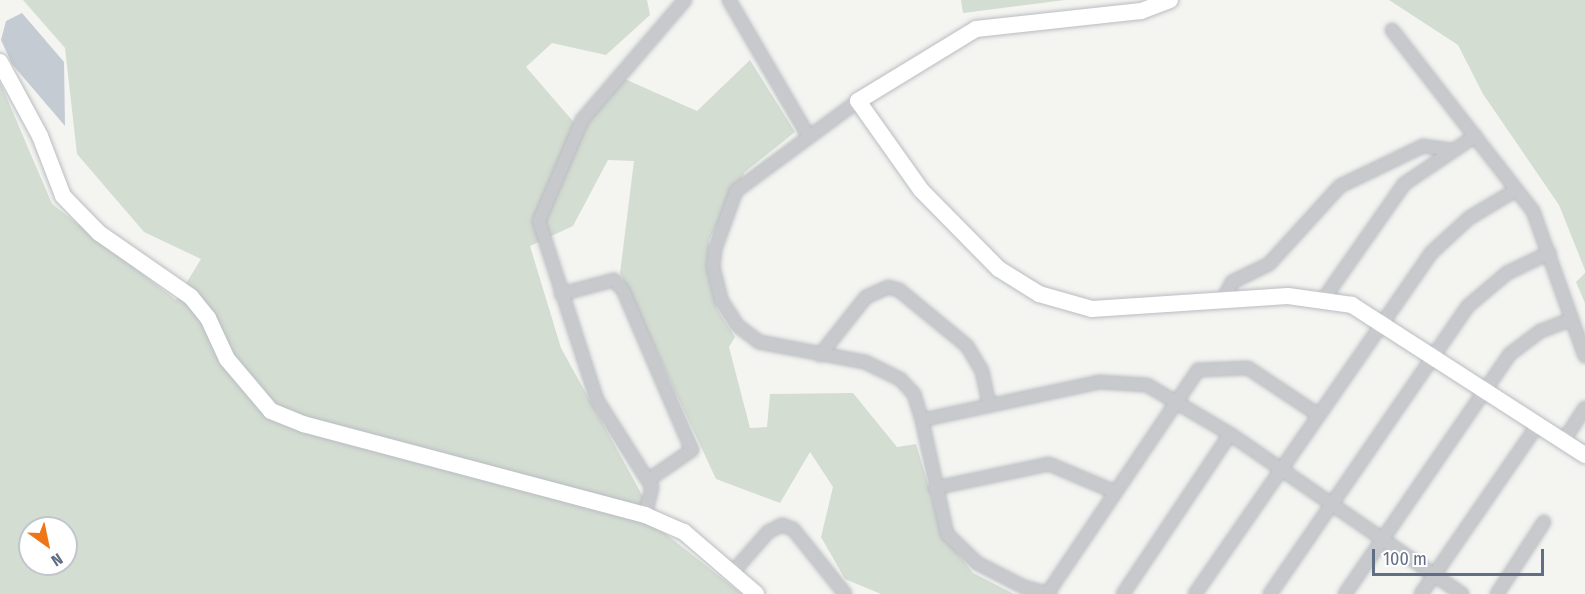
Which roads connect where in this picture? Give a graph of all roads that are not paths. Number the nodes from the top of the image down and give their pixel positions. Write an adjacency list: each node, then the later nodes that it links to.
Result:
1 (685, 0): 12 (street)
2 (729, 0): 7 (street)
3 (1170, 0): 6 (street)
4 (1392, 30): 8 (street)
5 (0, 62): 35 (street)
6 (858, 101): 7 (street); 14 (street)
7 (808, 135): 17 (street)
8 (1475, 136): 9 (street); 10 (street)
9 (1450, 150): 13 (street); 14 (street)
10 (1516, 190): 11 (street); 16 (street)
11 (1549, 253): 15 (street); 18 (street)
12 (561, 294): 31 (street); 31 (street)
13 (1325, 297): 14 (street); 16 (street)
14 (1221, 301)
15 (1572, 319): 19 (street); 20 (street)
16 (1382, 321): 18 (street); 24 (street)
17 (819, 355): 22 (street); 25 (street)
18 (1433, 356): 20 (street); 34 (street)
19 (1585, 356)
20 (1483, 391): 26 (street); 37 (street)
21 (1177, 400): 22 (street); 24 (street); 27 (street); 33 (street)
22 (989, 404): 25 (street)
23 (1585, 408): 28 (street)
24 (1317, 414): 30 (street)
25 (922, 420): 32 (street)
26 (1536, 427): 28 (street); 39 (street)
27 (1230, 434): 30 (street); 43 (street)
28 (1562, 443): 29 (street)
29 (1585, 455)
30 (1280, 468): 34 (street); 44 (street)
31 (648, 480): 35 (street)
32 (935, 488): 33 (street); 40 (street)
33 (1113, 491): 40 (street)
34 (1331, 505): 37 (street); 45 (street)
35 (645, 515): 38 (street)
36 (1544, 522): 49 (street)
37 (1383, 539): 39 (street); 46 (street)
38 (733, 572): 41 (street); 42 (street)
39 (1434, 575): 47 (street); 48 (street)
40 (1049, 592)
41 (756, 594)
42 (845, 594)
43 (1123, 594)
44 (1195, 594)
45 (1270, 594)
46 (1345, 594)
47 (1421, 594)
48 (1462, 594)
49 (1497, 594)

